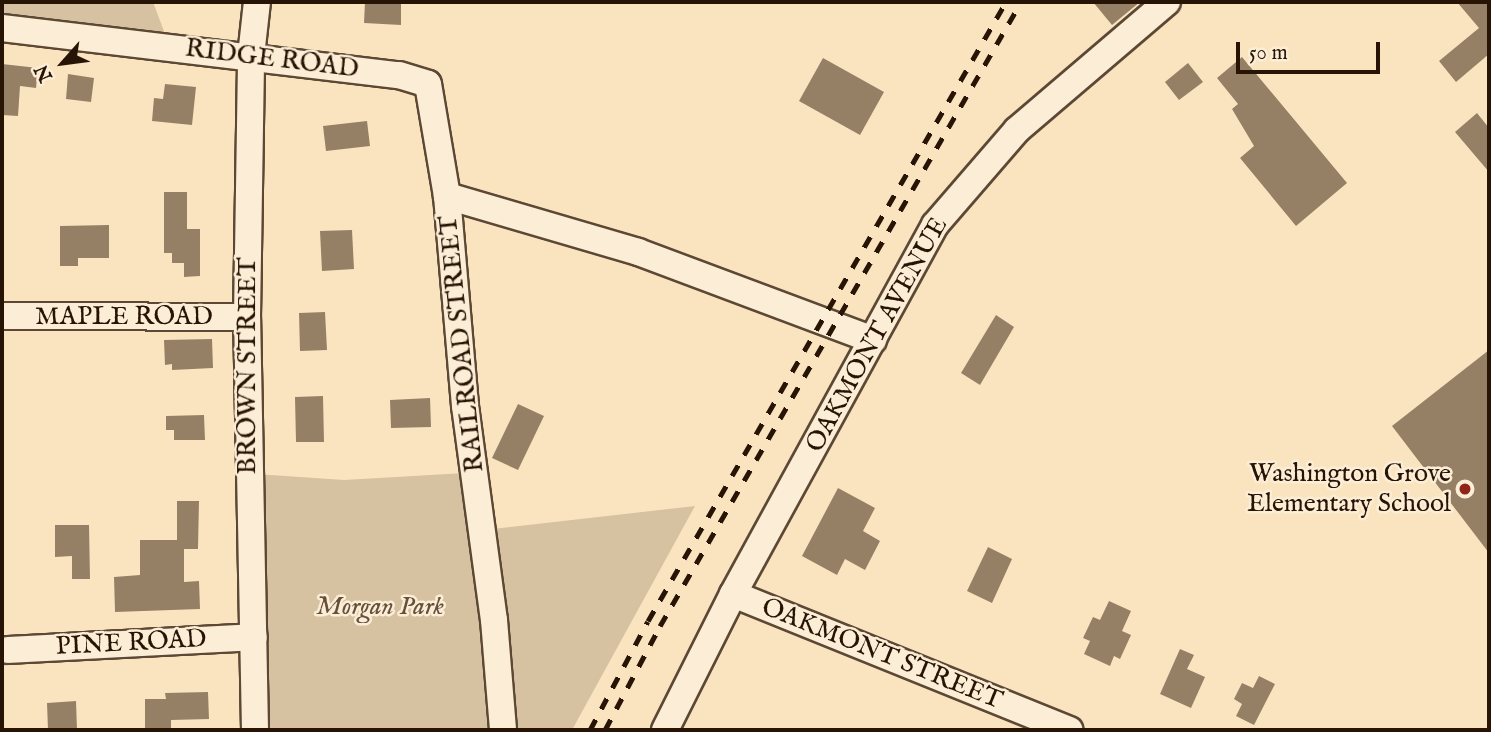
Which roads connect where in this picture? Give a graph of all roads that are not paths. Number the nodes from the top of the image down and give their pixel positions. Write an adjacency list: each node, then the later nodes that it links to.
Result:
1 (257, 2): 4 (street, BROWN STREET)
2 (1167, 2): 8 (street, OAKMONT AVENUE)
3 (2, 28): 4 (street, RIDGE ROAD)
4 (251, 57): 5 (street, RIDGE ROAD); 7 (street, BROWN STREET)
5 (447, 196): 8 (street, RAILROAD STREET); 13 (street, RAILROAD STREET)
6 (2, 316): 7 (street, MAPLE ROAD)
7 (247, 317): 10 (street, BROWN STREET)
8 (873, 340): 9 (street, OAKMONT AVENUE)
9 (733, 594): 14 (street, OAKMONT AVENUE); 15 (street, OAKMONT STREET)
10 (254, 637): 11 (street, PINE ROAD); 12 (street, BROWN STREET)
11 (8, 650)
12 (255, 730)
13 (503, 730)
14 (665, 730)
15 (1070, 730)

